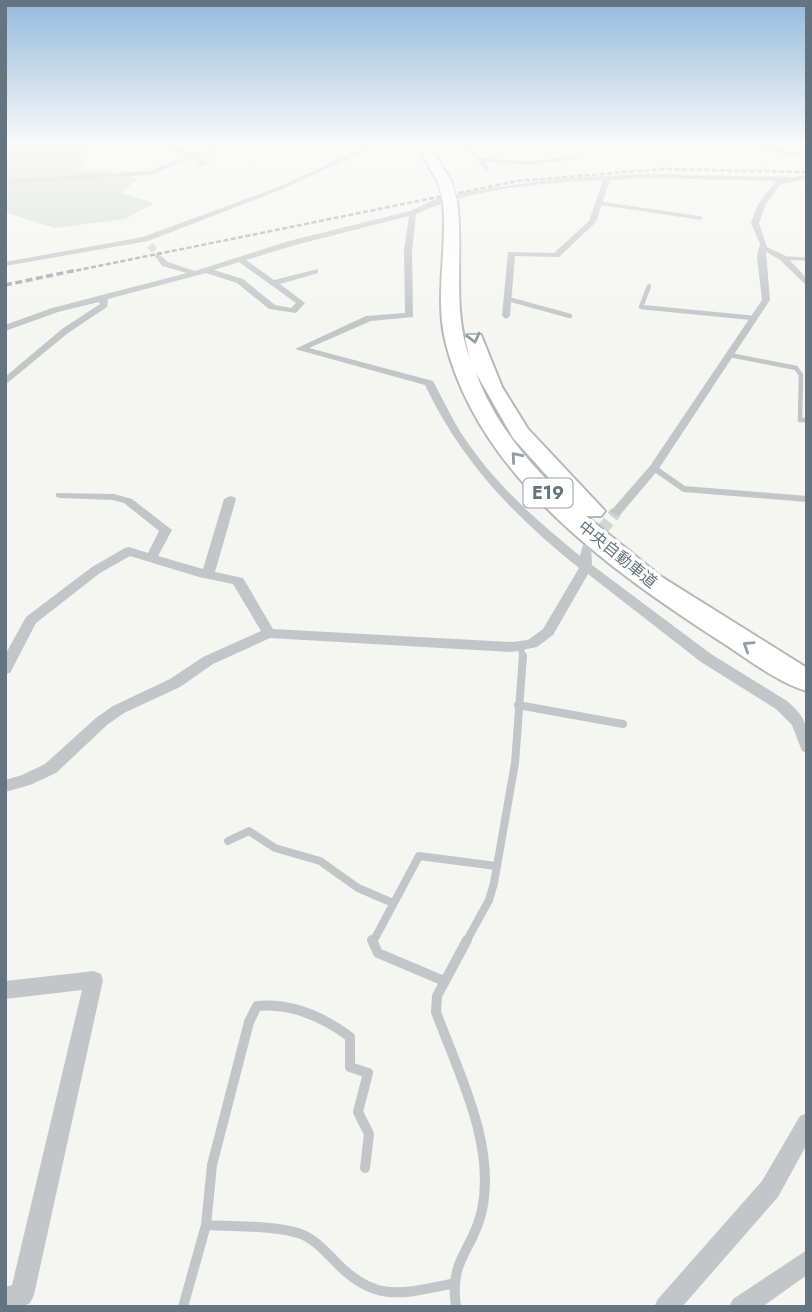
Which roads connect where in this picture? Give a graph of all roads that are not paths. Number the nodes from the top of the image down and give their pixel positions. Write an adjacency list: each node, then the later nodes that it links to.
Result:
1 (241, 204): 15 (street)
2 (433, 204): 8 (street)
3 (453, 204): 44 (highway, 中央自動車道 / E19, one-way to 3)
4 (462, 204): 42 (highway, 中央自動車道 / E19, one-way to 42)
5 (599, 204): 23 (street)
6 (607, 204): 9 (lane)
7 (763, 204): 10 (street)
8 (413, 214): 13 (street); 38 (street)
9 (700, 218)
10 (764, 248): 12 (street); 26 (street)
11 (159, 256): 18 (street)
12 (783, 258): 14 (lane); 20 (street)
13 (240, 259): 16 (street); 19 (street)
14 (807, 260)
15 (5, 264)
16 (206, 270): 18 (street); 19 (street)
17 (315, 271): 19 (street)
18 (191, 272): 22 (street)
19 (273, 283)
20 (807, 284)
21 (649, 286): 26 (lane)
22 (103, 298): 27 (street); 29 (street)
23 (508, 299): 24 (street); 25 (lane)
24 (506, 316)
25 (570, 316)
26 (754, 318): 28 (street)
27 (5, 328)
28 (730, 355): 30 (lane); 31 (street)
29 (5, 382)
30 (807, 421)
31 (654, 468): 34 (lane); 35 (street)
32 (60, 495): 37 (street)
33 (230, 499): 39 (street)
34 (807, 499)
35 (616, 512)
36 (587, 548): 38 (street)
37 (152, 556): 39 (street); 43 (street)
38 (586, 567): 41 (street); 47 (street)
39 (208, 575): 40 (street)
40 (269, 633): 41 (street); 48 (street)
41 (521, 645): 45 (lane)
42 (807, 659)
43 (5, 669)
44 (807, 681)
45 (518, 705): 46 (lane); 50 (lane)
46 (623, 724)
47 (807, 747)
48 (5, 786)
49 (228, 841): 51 (lane)
50 (496, 866): 51 (lane); 52 (lane)
51 (393, 903): 52 (lane)
52 (444, 981): 58 (lane)
53 (5, 990): 59 (street)
54 (807, 1123): 62 (street)
55 (366, 1167): 56 (lane)
56 (206, 1225): 58 (lane); 60 (lane)
57 (807, 1261): 63 (street)
58 (451, 1284): 61 (lane)
59 (5, 1299)
60 (183, 1307)
61 (456, 1307)
62 (666, 1307)
63 (741, 1307)

